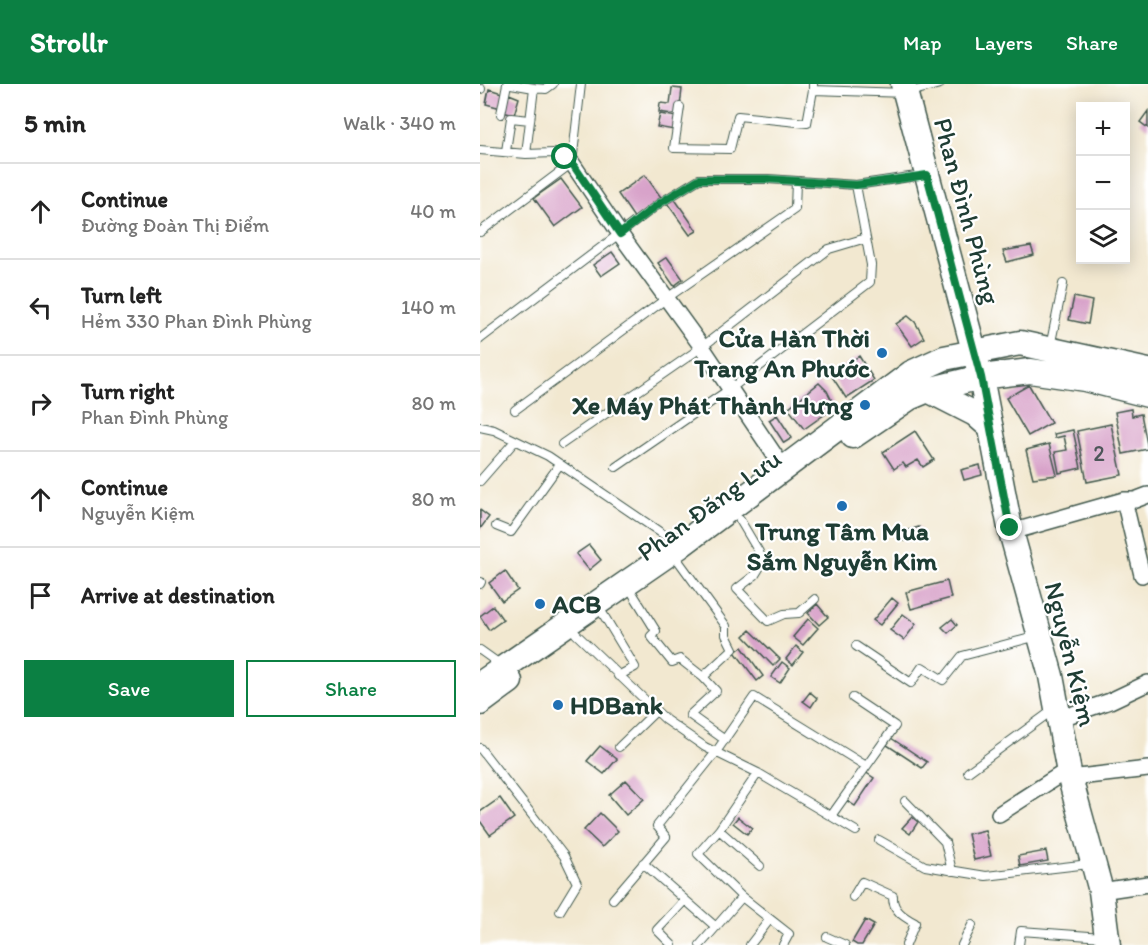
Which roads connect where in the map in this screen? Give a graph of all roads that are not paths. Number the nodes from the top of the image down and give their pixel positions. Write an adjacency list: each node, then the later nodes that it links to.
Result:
1 (509, 84): 6 (lane); 9 (lane)
2 (553, 84): 6 (lane)
3 (581, 84): 14 (lane)
4 (940, 84): 7 (lane)
5 (813, 87): 7 (lane); 8 (lane)
6 (534, 88): 10 (lane)
7 (905, 88): 15 (main road, Phan Đình Phùng)
8 (680, 107)
9 (501, 114)
10 (530, 120): 12 (lane); 13 (lane)
11 (480, 150): 12 (lane)
12 (506, 151): 13 (lane)
13 (526, 154): 14 (lane)
14 (572, 163): 18 (lane); 19 (street)
15 (927, 175): 17 (lane); 26 (main road, Phan Đình Phùng)
16 (796, 181): 17 (lane); 19 (lane); 22 (lane)
17 (856, 185): 20 (lane)
18 (480, 231)
19 (620, 234): 22 (street); 23 (lane)
20 (866, 238): 24 (lane); 29 (lane)
21 (1063, 284): 25 (lane)
22 (667, 298): 24 (street); 32 (lane)
23 (480, 339)
24 (702, 347): 29 (street); 36 (lane)
25 (1050, 349): 26 (main road, Phan Đăng Lưu); 27 (main road, Phan Đăng Lưu)
26 (975, 352): 28 (main road, Phan Đình Phùng); 39 (main road, Phan Đăng Lưu)
27 (1148, 371)
28 (981, 377): 30 (main road, Phan Đăng Lưu); 31 (main road, Phan Đăng Lưu); 34 (main road, Nguyễn Kiệm)
29 (730, 389): 38 (lane); 39 (street)
30 (928, 390): 34 (main road); 43 (main road, Phan Đăng Lưu)
31 (1148, 395)
32 (515, 410)
33 (480, 427): 35 (lane)
34 (991, 428): 45 (main road, Nguyễn Kiệm)
35 (515, 441): 37 (lane); 40 (lane)
36 (562, 444)
37 (560, 464): 44 (lane); 46 (lane)
38 (616, 468)
39 (784, 469): 46 (main road, Phan Đăng Lưu)
40 (480, 481)
41 (1148, 495): 42 (street)
42 (1124, 500): 45 (street); 47 (street)
43 (740, 520): 46 (main road, Phan Đăng Lưu); 49 (lane)
44 (496, 526)
45 (1011, 532): 52 (main road, Nguyễn Kiệm)
46 (680, 555): 48 (main road, Phan Đăng Lưu); 55 (main road, Phan Đăng Lưu); 57 (lane)
47 (1142, 575)
48 (633, 594): 50 (main road, Phan Đăng Lưu); 57 (lane)
49 (815, 599)
50 (603, 614): 51 (main road, Phan Đăng Lưu); 56 (lane)
51 (576, 634): 56 (lane); 61 (main road, Phan Đăng Lưu)
52 (1040, 636): 53 (lane); 63 (main road, Nguyễn Kiệm)
53 (856, 646)
54 (480, 650): 55 (lane)
55 (505, 668): 59 (main road, Phan Đăng Lưu)
56 (618, 676): 62 (lane)
57 (703, 677): 64 (lane)
58 (1148, 683): 63 (street)
59 (480, 684)
60 (853, 698): 68 (lane)
61 (480, 703)
62 (656, 711): 65 (lane); 67 (lane)
63 (1058, 714): 70 (lane); 72 (main road, Nguyễn Kiệm)
64 (725, 740): 67 (lane); 68 (lane)
65 (619, 747)
66 (480, 748): 89 (lane)
67 (716, 752): 71 (lane); 79 (lane)
68 (866, 766): 75 (lane)
69 (1148, 769): 72 (street)
70 (968, 772)
71 (758, 773): 75 (lane); 76 (lane)
72 (1070, 773): 74 (street); 80 (main road, Nguyễn Kiệm)
73 (905, 801): 82 (lane)
74 (999, 814)
75 (831, 816): 77 (lane)
76 (719, 830): 81 (lane); 85 (lane)
77 (856, 831)
78 (879, 840): 82 (lane)
79 (643, 863): 87 (lane); 88 (lane)
80 (1093, 864): 82 (lane); 84 (main road, Nguyễn Kiệm)
81 (760, 866)
82 (952, 872)
83 (1148, 884): 84 (street)
84 (1101, 891): 94 (main road, Nguyễn Kiệm)
85 (742, 897): 90 (lane); 92 (lane)
86 (853, 897): 100 (lane)
87 (613, 899)
88 (685, 900): 92 (lane); 95 (lane)
89 (560, 911)
90 (770, 919): 97 (lane); 98 (lane)
91 (972, 925): 101 (lane)
92 (716, 927): 96 (lane)
93 (827, 937): 99 (lane)
94 (1107, 941): 102 (lane)
95 (672, 945)
96 (700, 945)
97 (750, 945)
98 (783, 945)
99 (845, 945)
100 (906, 945)
101 (962, 945)
102 (1019, 945)

